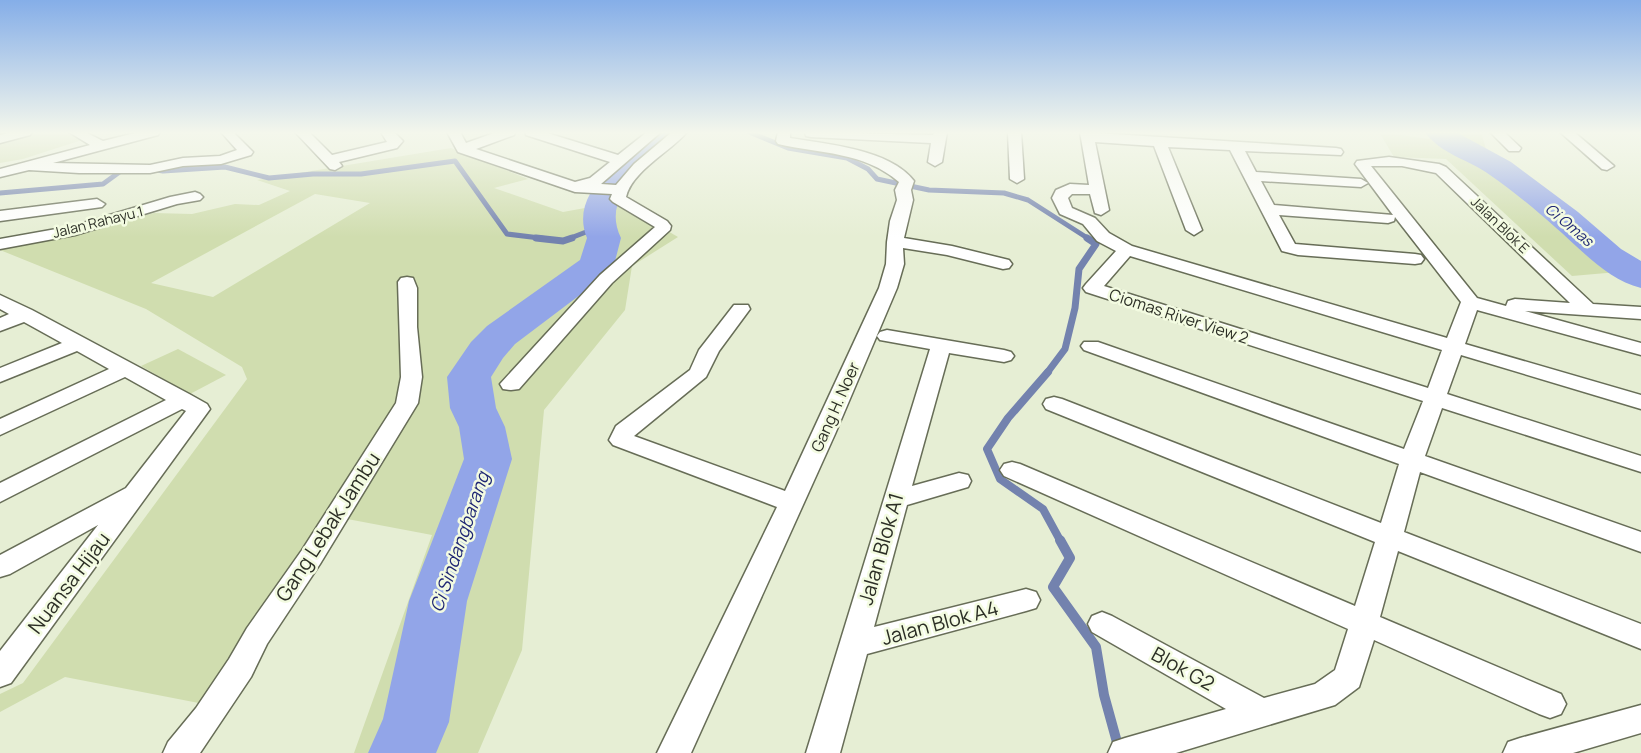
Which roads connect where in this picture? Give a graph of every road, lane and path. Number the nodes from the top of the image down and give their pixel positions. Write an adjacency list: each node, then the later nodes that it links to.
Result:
1 (26, 167): 14 (street)
2 (43, 167): 3 (street)
3 (159, 167)
4 (519, 167): 18 (street)
5 (610, 167): 18 (street)
6 (639, 167): 19 (street)
7 (882, 167): 28 (street, Gang H. Noer)
8 (1016, 167): 16 (street)
9 (1093, 167): 20 (street)
10 (1169, 167): 27 (street)
11 (1246, 167): 15 (street)
12 (1364, 167): 35 (street, Jalan Blok E)
13 (1429, 167): 37 (street, Jalan Blok E)
14 (0, 173)
15 (1250, 176): 17 (street); 23 (street)
16 (1017, 179)
17 (1361, 183)
18 (587, 189): 19 (street)
19 (618, 190): 50 (street)
20 (1097, 190): 24 (street); 30 (street)
21 (195, 197): 29 (street, Jalan Rahayu 1)
22 (97, 204): 25 (street)
23 (1268, 209): 26 (street); 31 (street)
24 (1101, 210)
25 (0, 216)
26 (1388, 218)
27 (1194, 230)
28 (895, 242): 32 (street); 63 (street, Gang H. Noer)
29 (0, 244)
30 (1126, 250): 45 (street); 51 (street, Ciomas River View 2)
31 (1415, 259)
32 (1003, 264)
33 (407, 282): 76 (street, Gang Lebak Jambu)
34 (0, 301): 39 (street)
35 (1470, 302): 37 (street); 45 (street); 46 (street)
36 (741, 309): 63 (street)
37 (1588, 310): 38 (street)
38 (1641, 313)
39 (26, 314): 40 (street); 42 (street)
40 (0, 325)
41 (886, 336): 43 (street)
42 (78, 343): 48 (street); 49 (street)
43 (941, 345): 47 (street); 62 (street, Jalan Blok A1)
44 (1091, 346): 56 (street)
45 (1452, 346): 51 (street); 53 (street)
46 (1641, 349)
47 (1004, 356)
48 (126, 369): 52 (street); 55 (street)
49 (0, 376)
50 (512, 384)
51 (1433, 398): 56 (street); 57 (street, Ciomas River View 2)
52 (183, 400): 60 (street, Nuansa Hijau); 61 (street)
53 (1641, 402)
54 (1054, 404): 64 (street)
55 (0, 428)
56 (1412, 460): 64 (street); 65 (street)
57 (1641, 464)
58 (1012, 470): 69 (street)
59 (959, 481): 62 (street)
60 (137, 492): 66 (street, Nuansa Hijau); 72 (street, Nuansa Hijau)
61 (0, 493)
62 (895, 501): 71 (street, Jalan Blok A1)
63 (791, 503): 77 (street, Gang H. Noer)
64 (1388, 538): 69 (street); 70 (street)
65 (1641, 542)
66 (0, 567)
67 (1026, 600): 71 (street, Jalan Blok A4)
68 (1102, 624): 74 (street, Blok G2)
69 (1362, 624): 73 (street); 74 (street)
70 (1641, 637)
71 (853, 645): 78 (street, Jalan Blok A1)
72 (0, 674)
73 (1550, 704)
74 (1263, 714): 79 (street)
75 (1641, 719): 80 (street)
76 (180, 753)
77 (674, 753)
78 (823, 753)
79 (1125, 753)
80 (1520, 753)

